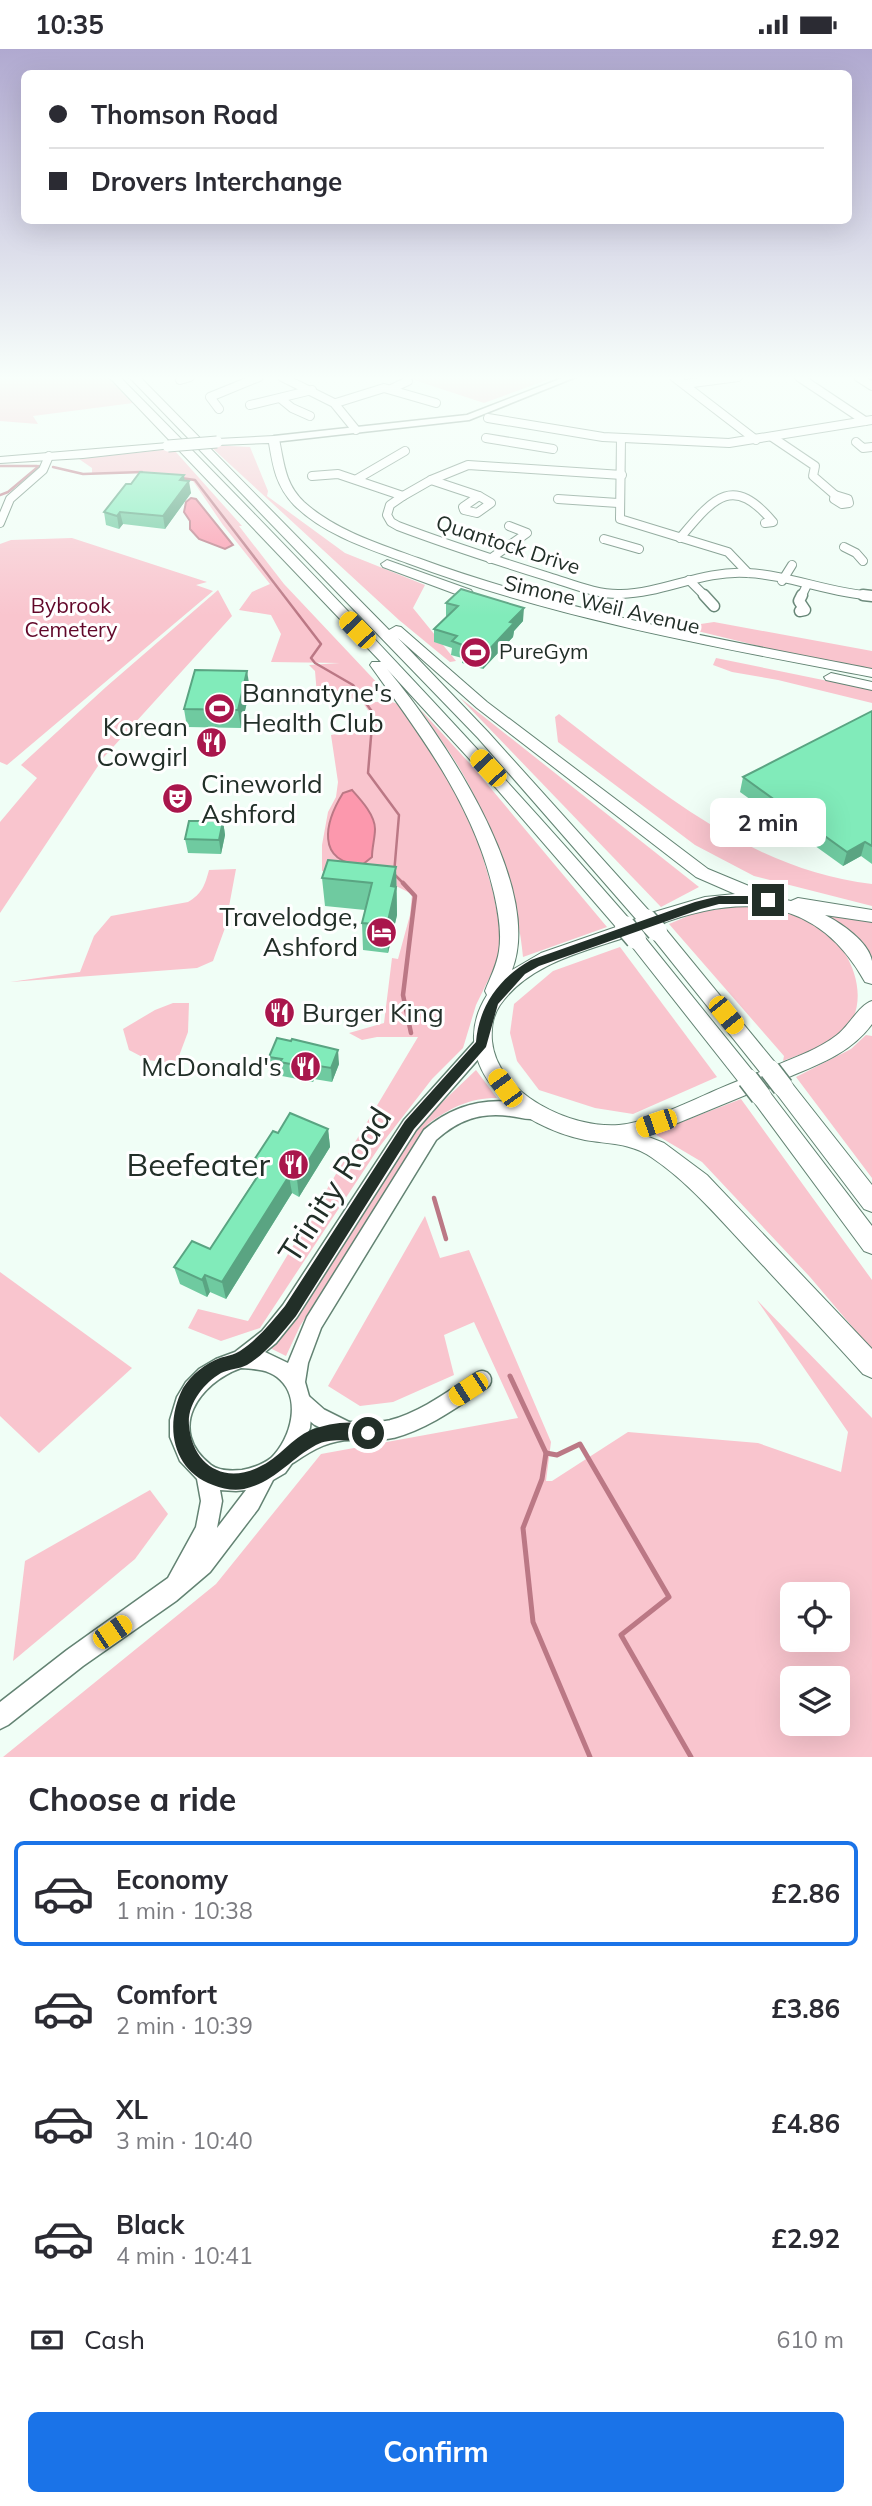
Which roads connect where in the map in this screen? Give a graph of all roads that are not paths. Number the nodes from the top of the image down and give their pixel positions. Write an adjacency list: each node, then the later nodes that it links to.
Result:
1 (86, 457): 11 (highway, bridge)
2 (190, 457): 36 (highway)
3 (212, 457): 35 (highway)
4 (267, 457): 41 (highway, Simone Weil Avenue)
5 (273, 457): 40 (highway, Simone Weil Avenue)
6 (395, 457): 14 (street)
7 (544, 457): 12 (street, Quantock Drive); 15 (street, Quantock Drive)
8 (622, 457): 12 (street)
9 (801, 457): 16 (street)
10 (0, 459): 11 (highway)
11 (47, 462): 21 (street)
12 (622, 475): 20 (street)
13 (312, 476): 14 (street)
14 (357, 479): 17 (street)
15 (431, 480): 17 (street, Quantock Drive); 18 (street)
16 (835, 495)
17 (403, 496): 29 (street, Quantock Drive)
18 (479, 496)
19 (558, 499): 20 (street)
20 (618, 503): 22 (street)
21 (0, 523)
22 (629, 523): 25 (street); 27 (street)
23 (765, 523): 25 (street)
24 (509, 526): 29 (street)
25 (680, 538): 31 (street)
26 (844, 547): 28 (street)
27 (639, 549)
28 (861, 555)
29 (489, 559): 32 (street, Quantock Drive)
30 (792, 565): 33 (street)
31 (748, 573): 32 (street, Quantock Drive); 33 (street, Quantock Drive)
32 (690, 580): 38 (street)
33 (782, 581): 34 (street, Quantock Drive)
34 (806, 587): 37 (street, Quantock Drive); 39 (street)
35 (348, 595): 42 (highway); 50 (highway)
36 (324, 596): 45 (highway); 51 (highway)
37 (872, 596)
38 (714, 606)
39 (805, 610)
40 (872, 673)
41 (872, 686)
42 (773, 901): 43 (highway); 44 (highway); 45 (highway)
43 (872, 916)
44 (872, 977)
45 (492, 1002): 47 (highway)
46 (872, 1008): 49 (highway)
47 (482, 1044): 48 (highway); 52 (main road, Trinity Road)
48 (540, 1115): 49 (highway); 55 (main road, Trinity Road)
49 (617, 1134): 53 (highway)
50 (872, 1202)
51 (872, 1244)
52 (241, 1359): 55 (main road); 58 (main road, Trinity Road)
53 (872, 1366)
54 (482, 1380): 56 (street)
55 (298, 1393): 56 (street); 57 (main road, Trinity Road)
56 (345, 1430): 57 (street)
57 (286, 1457): 59 (main road, Trinity Road)
58 (205, 1474): 59 (main road, Trinity Road); 60 (main road, Trinity Road)
59 (265, 1474): 60 (main road, Trinity Road)
60 (168, 1593): 61 (main road, Trinity Road)
61 (0, 1717)

